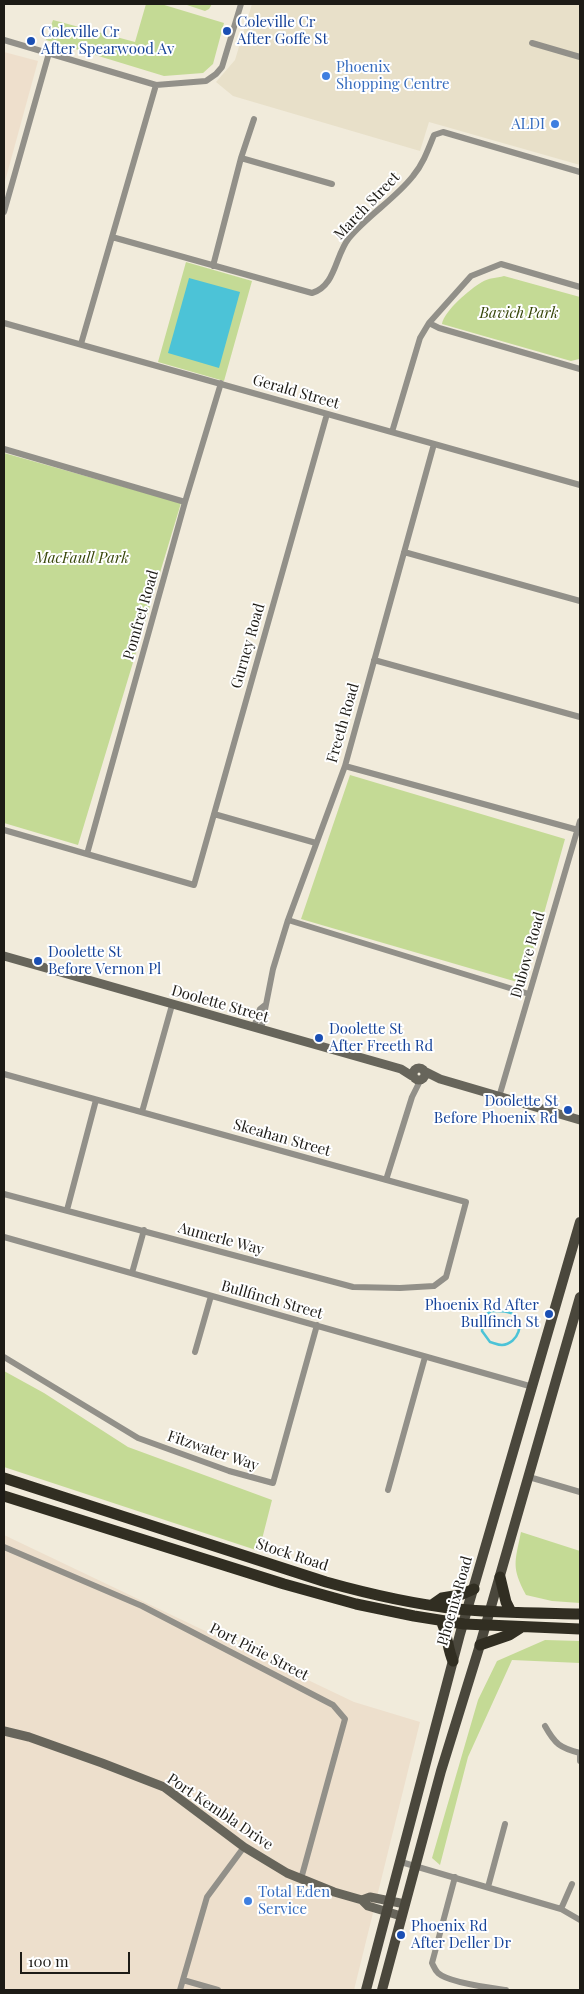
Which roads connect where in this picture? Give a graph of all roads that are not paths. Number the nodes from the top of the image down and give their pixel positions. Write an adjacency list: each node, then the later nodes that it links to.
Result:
1 (241, 4): 6 (street)
2 (4, 40): 4 (street)
3 (532, 43): 5 (street)
4 (48, 54): 6 (street); 11 (street)
5 (580, 57)
6 (156, 85): 12 (street)
7 (254, 119): 8 (street)
8 (242, 158): 10 (street); 13 (street)
9 (580, 172): 13 (street, March Street)
10 (332, 184)
11 (4, 212)
12 (112, 237): 13 (street, March Street); 17 (street)
13 (213, 266)
14 (580, 287): 16 (street)
15 (4, 322): 17 (street, Gerald Street)
16 (429, 323): 18 (street); 21 (street)
17 (81, 344): 19 (street, Gerald Street)
18 (580, 369)
19 (221, 383): 20 (street, Gerald Street); 25 (street, Pomfret Road)
20 (327, 414): 21 (street, Gerald Street); 31 (street, Gurney Road)
21 (392, 432): 22 (street, Gerald Street)
22 (434, 444): 24 (street, Gerald Street); 26 (street, Freeth Road)
23 (4, 449): 25 (street)
24 (580, 485)
25 (185, 502): 36 (street, Pomfret Road)
26 (404, 552): 27 (street); 28 (street, Freeth Road)
27 (580, 600)
28 (374, 660): 29 (street); 30 (street, Freeth Road)
29 (580, 717)
30 (345, 766): 34 (street); 35 (street, Freeth Road)
31 (214, 814): 35 (street); 36 (street, Gurney Road)
32 (580, 821): 34 (street, Dubove Road)
33 (4, 830): 36 (street)
34 (578, 830): 39 (street, Dubove Road)
35 (316, 843): 37 (street, Freeth Road)
36 (87, 854)
37 (288, 920): 39 (street); 41 (street, Freeth Road)
38 (4, 956): 40 (street, Doolette Street)
39 (529, 994): 44 (street, Dubove Road)
40 (172, 1005): 41 (street, Doolette Street); 46 (street)
41 (257, 1029): 43 (street, Doolette Street)
42 (4, 1074): 45 (street, Skeahan Street)
43 (418, 1076): 44 (street, Doolette Street); 48 (street)
44 (499, 1097): 47 (street, Doolette Street)
45 (96, 1100): 46 (street, Skeahan Street); 50 (street)
46 (142, 1112): 48 (street, Skeahan Street)
47 (580, 1120)
48 (386, 1180): 55 (street, Skeahan Street)
49 (4, 1194): 50 (street, Aumerle Way)
50 (67, 1210): 52 (street, Aumerle Way)
51 (580, 1222): 62 (main road, Phoenix Road)
52 (144, 1230): 54 (street); 55 (street, Aumerle Way)
53 (4, 1237): 54 (street, Bullfinch Street)
54 (132, 1273): 56 (street, Bullfinch Street)
55 (434, 1286)
56 (211, 1296): 58 (street, Bullfinch Street); 59 (street)
57 (580, 1297): 63 (main road)
58 (317, 1325): 60 (street, Fitzwater Way); 61 (street, Bullfinch Street)
59 (194, 1352)
60 (4, 1357)
61 (425, 1357): 62 (street, Bullfinch Street); 65 (street)
62 (533, 1387): 70 (main road, Phoenix Road)
63 (528, 1477): 66 (street); 69 (main road)
64 (4, 1478): 71 (highway, Stock Road)
65 (388, 1490)
66 (580, 1492)
67 (4, 1496): 76 (highway, Stock Road)
68 (4, 1547): 92 (street, Port Pirie Street)
69 (500, 1577): 73 (main road); 74 (highway)
70 (474, 1589): 71 (highway); 72 (main road, Phoenix Road)
71 (432, 1605): 72 (highway, Stock Road)
72 (468, 1610): 73 (highway, Stock Road); 77 (main road, Phoenix Road)
73 (490, 1612): 74 (highway, Stock Road); 78 (main road)
74 (511, 1612): 75 (highway, Stock Road)
75 (580, 1614)
76 (441, 1621): 77 (highway, Stock Road); 82 (highway)
77 (464, 1624): 78 (highway, Stock Road); 82 (main road, Phoenix Road)
78 (485, 1626): 79 (highway, Stock Road); 81 (main road)
79 (520, 1628): 80 (highway, Stock Road); 81 (highway)
80 (580, 1630)
81 (480, 1645): 90 (main road)
82 (453, 1661): 89 (main road, Phoenix Road)
83 (545, 1726): 85 (street)
84 (4, 1731): 88 (street, Port Kembla Drive)
85 (580, 1752): 86 (street)
86 (580, 1761)
87 (505, 1824): 94 (street)
88 (244, 1847): 92 (street, Port Kembla Drive); 102 (street)
89 (401, 1862): 90 (street); 96 (main road, Phoenix Road)
90 (416, 1865): 91 (street); 97 (main road)
91 (455, 1877): 94 (street); 107 (street)
92 (302, 1880): 95 (street, Port Kembla Drive)
93 (572, 1884): 98 (street)
94 (488, 1887): 98 (street)
95 (362, 1900): 96 (street, Port Kembla Drive); 99 (street, Port Kembla Drive)
96 (390, 1901): 97 (street, Port Kembla Drive); 99 (main road, Phoenix Road)
97 (405, 1904): 100 (main road)
98 (561, 1909): 101 (street)
99 (387, 1913): 100 (street, Port Kembla Drive); 105 (main road, Phoenix Road)
100 (402, 1916): 106 (main road)
101 (580, 1920)
102 (183, 1980): 103 (street); 104 (street)
103 (180, 1990)
104 (218, 1990)
105 (366, 1990)
106 (382, 1990)
107 (506, 1990)

